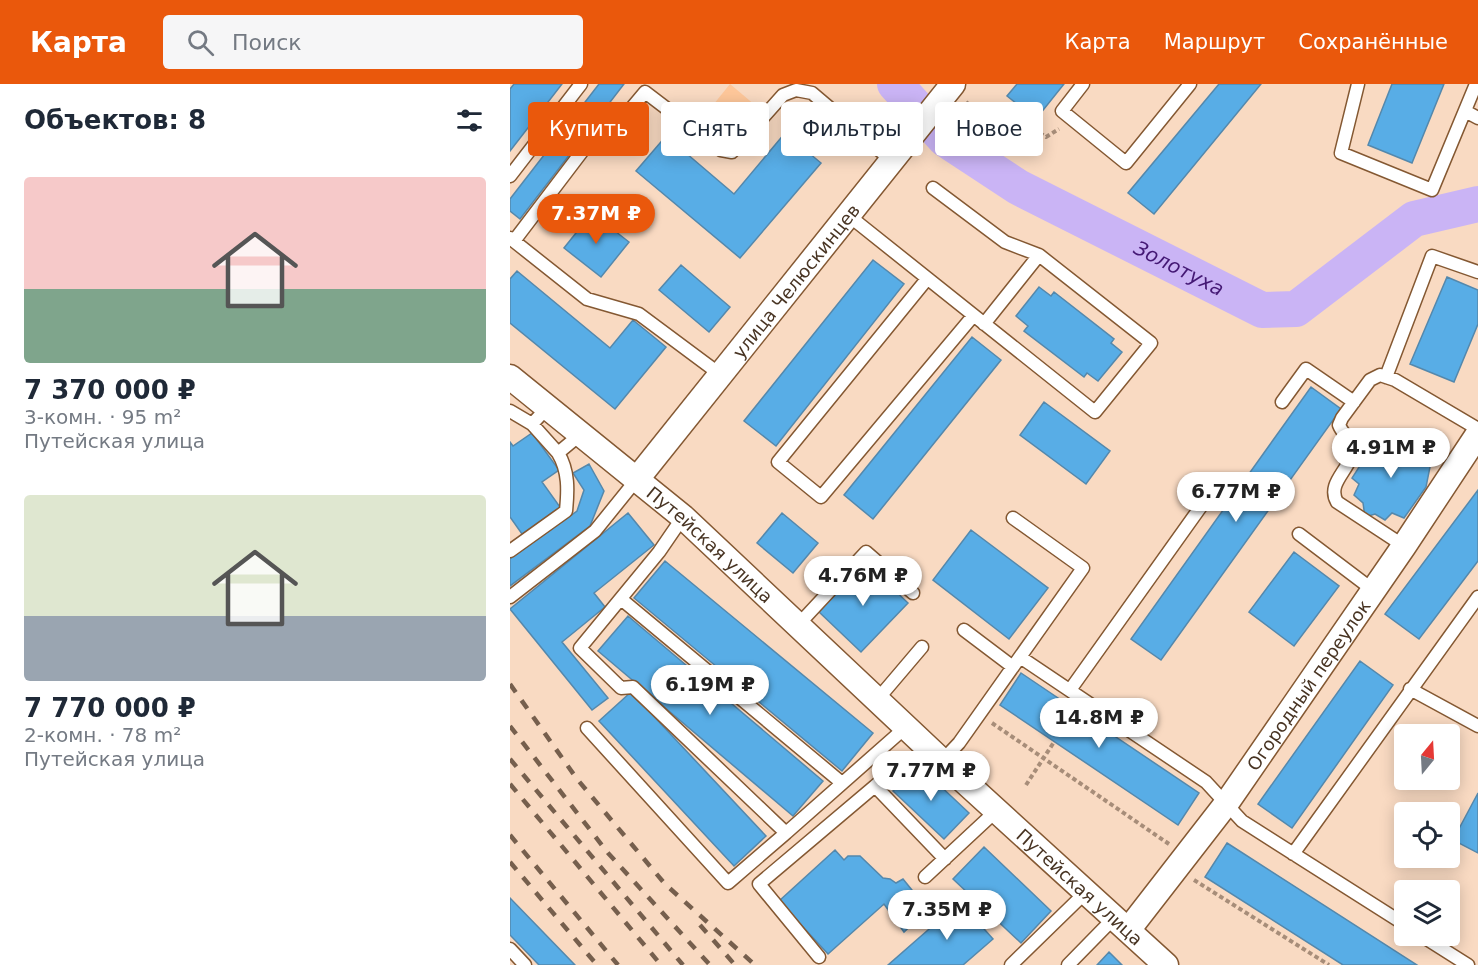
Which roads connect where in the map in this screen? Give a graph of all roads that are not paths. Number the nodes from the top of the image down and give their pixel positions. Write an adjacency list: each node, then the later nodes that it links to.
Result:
1 (581, 84): 10 (lane)
2 (1083, 84): 3 (lane)
3 (1190, 84)
4 (1358, 84): 7 (lane)
5 (1476, 84): 7 (lane)
6 (946, 92): 9 (street, улица Челюскинцев)
7 (1465, 111): 8 (lane)
8 (1478, 118)
9 (891, 160): 12 (street, улица Челюскинцев); 13 (lane)
10 (510, 176)
11 (933, 188): 14 (lane)
12 (848, 215): 16 (lane); 19 (street, улица Челюскинцев)
13 (512, 240): 19 (lane)
14 (1040, 255): 18 (lane); 18 (lane)
15 (1478, 272): 21 (lane)
16 (927, 279): 17 (lane); 17 (lane)
17 (973, 316): 18 (lane)
18 (984, 324)
19 (721, 375): 29 (street, улица Челюскинцев)
20 (510, 377): 25 (street, Путейская улица)
21 (1386, 377): 23 (lane); 26 (lane)
22 (1282, 402): 23 (lane)
23 (1354, 402): 34 (lane)
24 (510, 411): 25 (lane)
25 (540, 415): 27 (street, Путейская улица); 28 (lane)
26 (1478, 431): 34 (street, Огородный переулок)
27 (582, 433): 28 (lane); 29 (street, Путейская улица)
28 (558, 453): 35 (lane)
29 (637, 478): 31 (street, Путейская улица); 38 (lane)
30 (1202, 505): 46 (lane)
31 (683, 517): 40 (lane); 41 (street, Путейская улица)
32 (1013, 518): 44 (lane)
33 (1299, 534): 36 (lane)
34 (1404, 546): 36 (street, Огородный переулок)
35 (510, 551)
36 (1373, 590): 55 (street, Огородный переулок)
37 (913, 593): 41 (lane)
38 (510, 597)
39 (1478, 597): 45 (lane)
40 (621, 599): 53 (lane); 57 (lane)
41 (798, 625): 47 (street, Путейская улица)
42 (964, 630): 44 (lane)
43 (922, 647): 47 (lane)
44 (1017, 662): 46 (lane); 51 (lane)
45 (1410, 689): 48 (lane); 58 (lane)
46 (1070, 690): 55 (lane)
47 (877, 700): 49 (street, Путейская улица)
48 (1478, 726)
49 (906, 727): 51 (street, Путейская улица); 53 (lane)
50 (586, 728): 57 (lane)
51 (942, 761): 56 (street, Путейская улица)
52 (901, 763): 54 (lane)
53 (842, 783): 57 (lane)
54 (875, 786): 59 (lane); 66 (lane)
55 (1226, 804): 58 (lane); 63 (street, Огородный переулок)
56 (996, 811): 59 (lane); 61 (street, Путейская улица)
57 (786, 833)
58 (1293, 854): 62 (lane)
59 (945, 859): 60 (lane)
60 (925, 877)
61 (1086, 892): 63 (street, Путейская улица); 68 (lane)
62 (1394, 918)
63 (1122, 923): 69 (lane); 70 (street, Путейская улица)
64 (1438, 946): 71 (lane)
65 (510, 949): 67 (lane)
66 (819, 957)
67 (525, 965)
68 (1011, 965)
69 (1068, 965)
70 (1166, 965)
71 (1468, 965)

